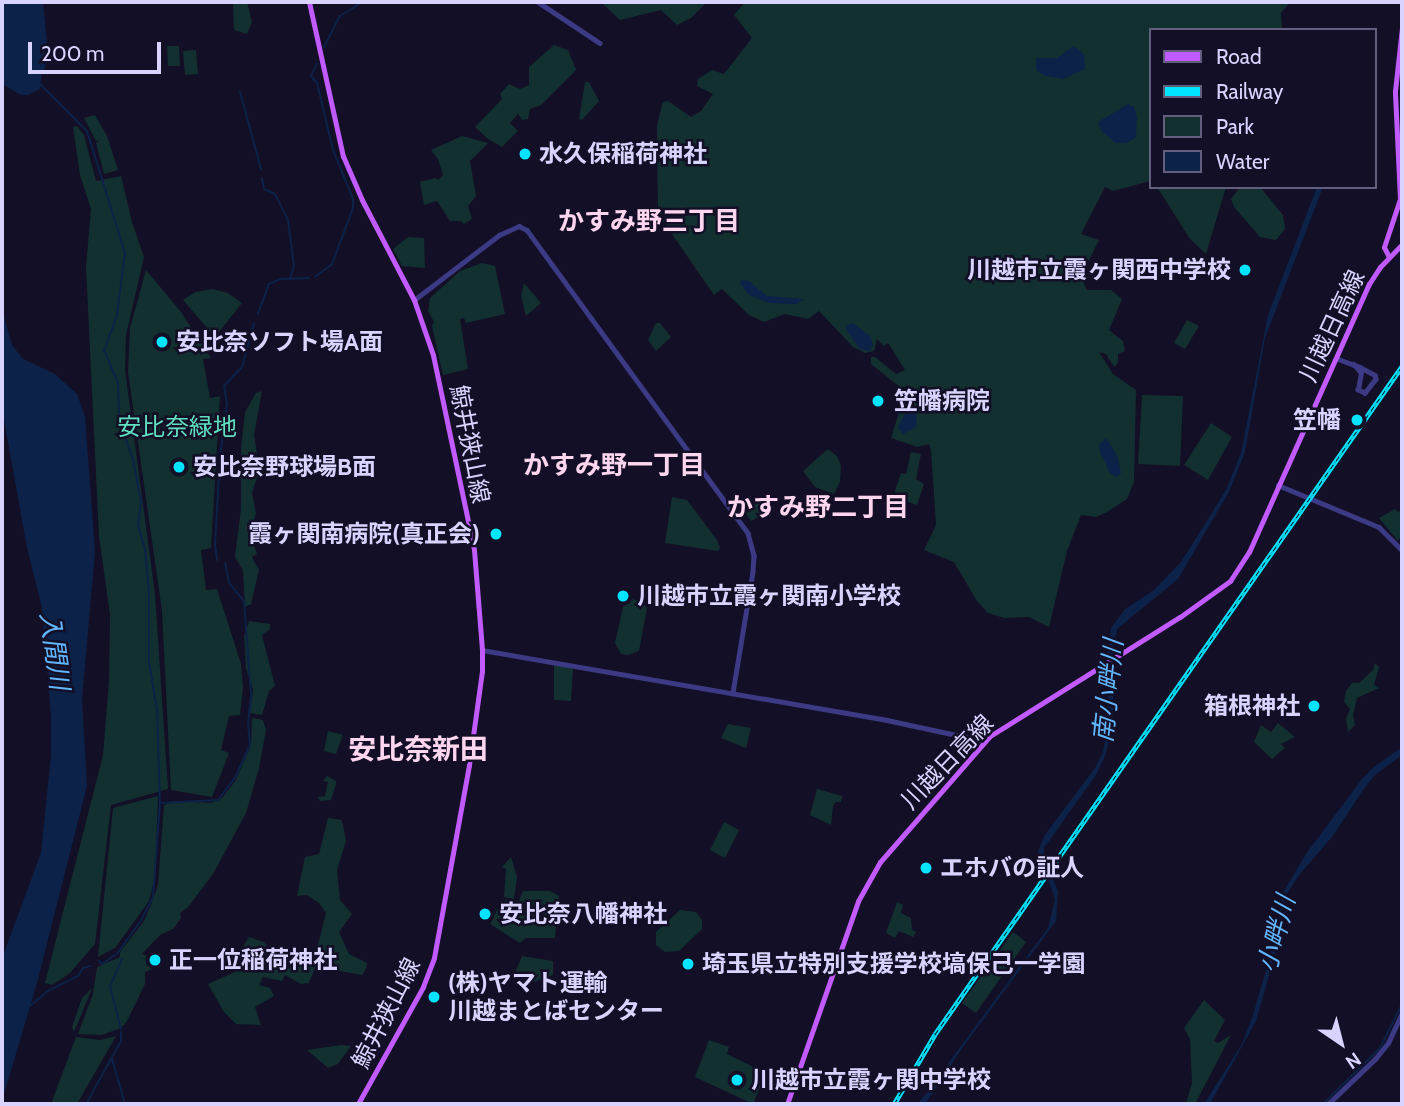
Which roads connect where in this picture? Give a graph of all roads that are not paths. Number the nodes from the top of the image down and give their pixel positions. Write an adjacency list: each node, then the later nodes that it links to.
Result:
1 (309, 2): 7 (main road, 鯨井狭山線)
2 (538, 2): 4 (street)
3 (1402, 28): 6 (main road)
4 (600, 43)
5 (1402, 244): 6 (main road, 川越日高線)
6 (1389, 257): 8 (main road, 川越日高線)
7 (414, 300): 12 (main road, 鯨井狭山線); 13 (street)
8 (1335, 358): 9 (street); 10 (main road, 川越日高線)
9 (1354, 365): 9 (street)
10 (1278, 485): 11 (street); 14 (main road, 川越日高線)
11 (1402, 550)
12 (482, 650): 13 (street); 16 (main road, 鯨井狭山線)
13 (733, 693): 14 (street)
14 (984, 741): 17 (main road, 川越日高線)
15 (1402, 1013): 18 (street)
16 (358, 1104)
17 (787, 1104)
18 (1328, 1104)

